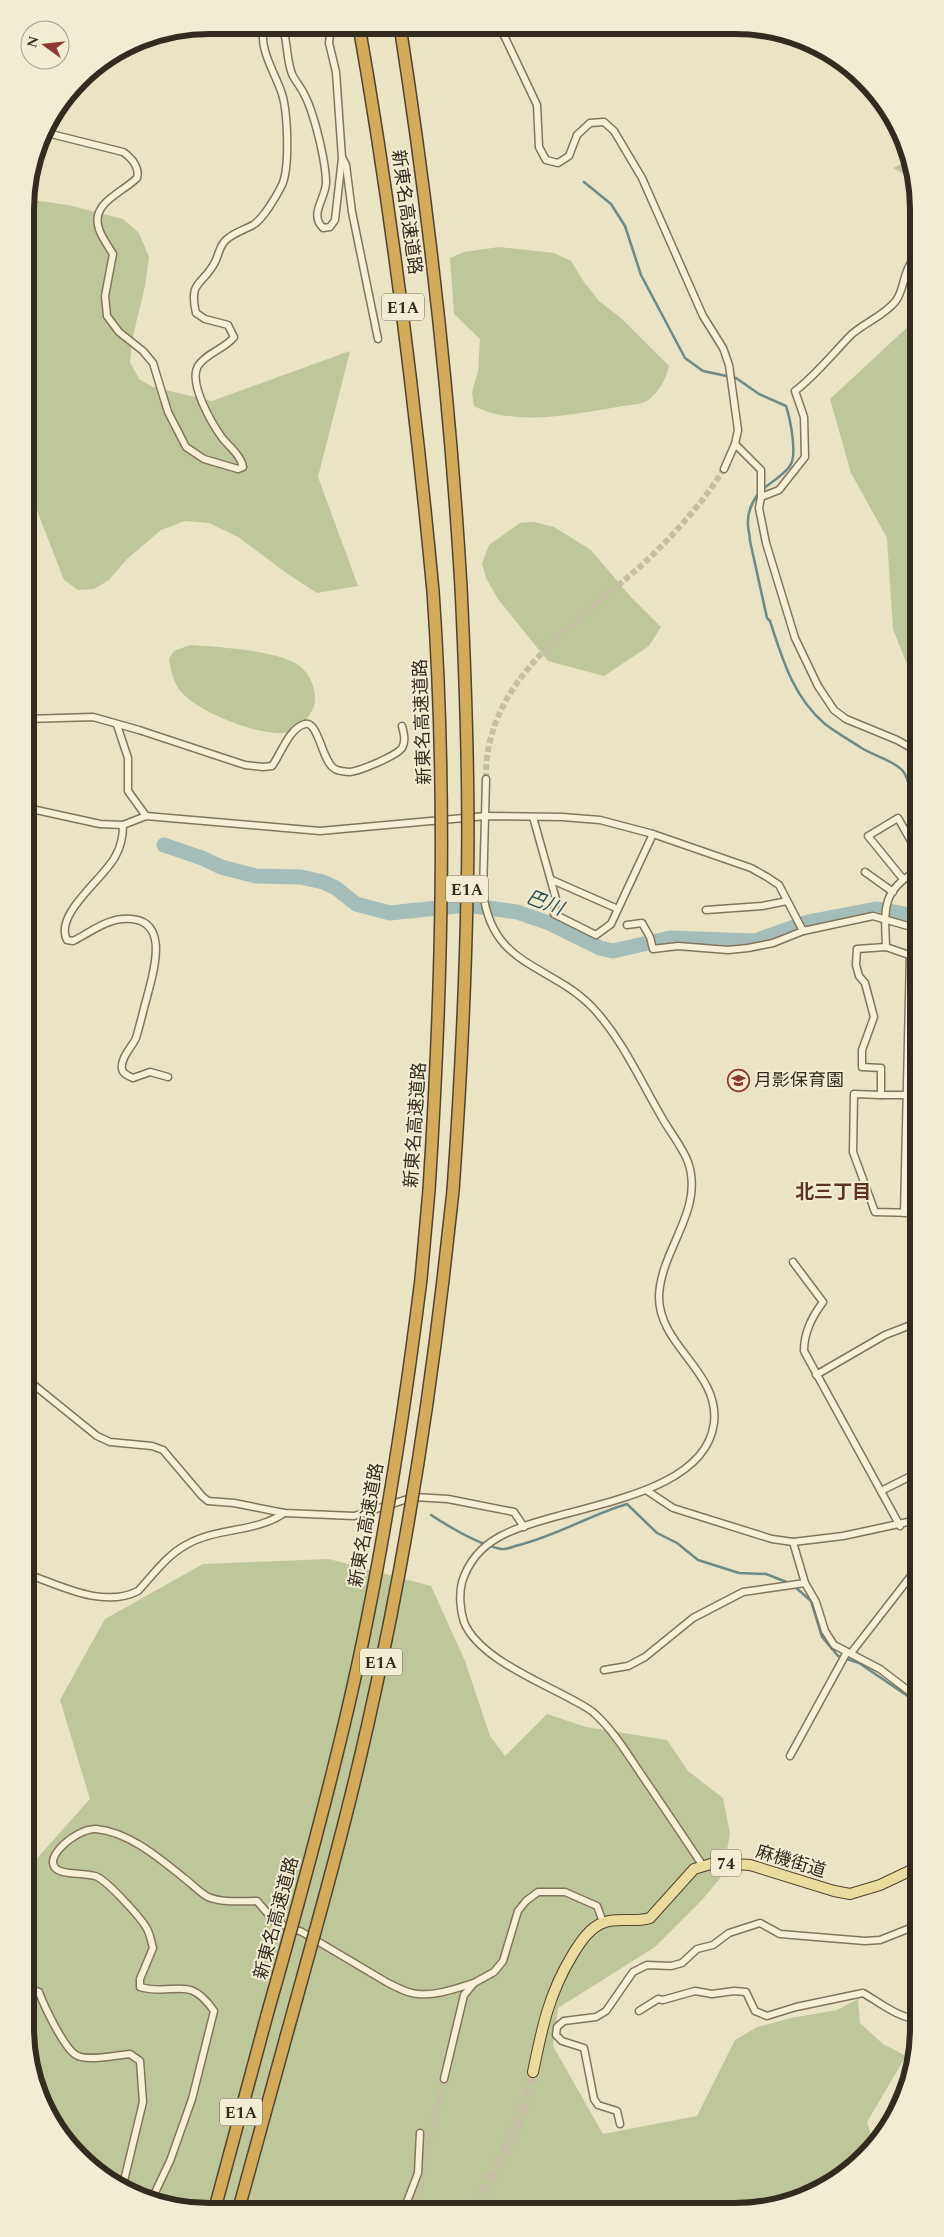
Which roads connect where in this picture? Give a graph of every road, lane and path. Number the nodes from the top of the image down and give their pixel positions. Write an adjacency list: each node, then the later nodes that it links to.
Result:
1 (262, 34): 7 (street)
2 (284, 34): 8 (street)
3 (330, 34): 8 (street)
4 (359, 34): 79 (highway, 新東名高速道路 / E1A, bridge)
5 (401, 34): 80 (highway, 新東名高速道路 / E1A, bridge)
6 (503, 34): 11 (street)
7 (51, 134)
8 (342, 158): 10 (street)
9 (910, 263): 13 (street)
10 (378, 339)
11 (735, 444): 12 (street); 13 (street)
12 (724, 469)
13 (761, 497): 17 (street)
14 (34, 720): 15 (street)
15 (118, 725): 16 (street); 20 (street)
16 (402, 726)
17 (910, 747)
18 (486, 779): 21 (street)
19 (34, 810): 23 (street)
20 (146, 816): 21 (street); 23 (street)
21 (486, 816): 22 (street); 51 (street)
22 (533, 817): 24 (street); 29 (street)
23 (122, 825): 41 (street)
24 (653, 834): 31 (street); 32 (street)
25 (910, 839): 28 (street)
26 (866, 872): 30 (street)
27 (910, 875): 28 (street)
28 (902, 879): 30 (street)
29 (552, 880): 32 (street); 32 (street)
30 (893, 892): 34 (street)
31 (788, 902): 33 (street); 37 (street)
32 (618, 909)
33 (706, 910)
34 (885, 917): 36 (street); 37 (street); 38 (street)
35 (627, 925): 37 (street)
36 (910, 926)
37 (802, 929)
38 (886, 947): 39 (street); 42 (street)
39 (910, 955)
40 (910, 1012): 43 (street)
41 (168, 1077)
42 (881, 1094): 43 (street); 44 (street)
43 (907, 1095): 44 (street)
44 (904, 1212): 45 (street)
45 (910, 1212)
46 (792, 1262): 48 (street)
47 (910, 1325): 48 (street)
48 (816, 1375): 52 (street)
49 (34, 1385): 53 (street)
50 (910, 1476): 52 (street)
51 (646, 1490): 56 (street); 57 (street)
52 (881, 1491): 55 (street)
53 (284, 1513): 56 (street); 58 (street)
54 (910, 1522): 55 (street)
55 (900, 1526): 57 (street)
56 (524, 1527): 65 (street)
57 (793, 1542): 60 (street)
58 (34, 1576)
59 (910, 1577): 61 (street)
60 (805, 1583): 61 (street); 62 (street)
61 (847, 1656): 63 (street); 64 (street)
62 (604, 1670)
63 (910, 1692)
64 (790, 1756)
65 (703, 1866): 66 (main road, 麻機街道 / 74); 67 (main road, 74)
66 (910, 1871)
67 (603, 1922): 69 (street); 73 (main road)
68 (910, 1928): 75 (street)
69 (474, 1984): 74 (street); 78 (street)
70 (34, 1990): 77 (street)
71 (639, 2011): 72 (street)
72 (910, 2018)
73 (533, 2072)
74 (444, 2080)
75 (620, 2124)
76 (420, 2133): 81 (street)
77 (124, 2181)
78 (154, 2194)
79 (216, 2203)
80 (239, 2203)
81 (407, 2203)

